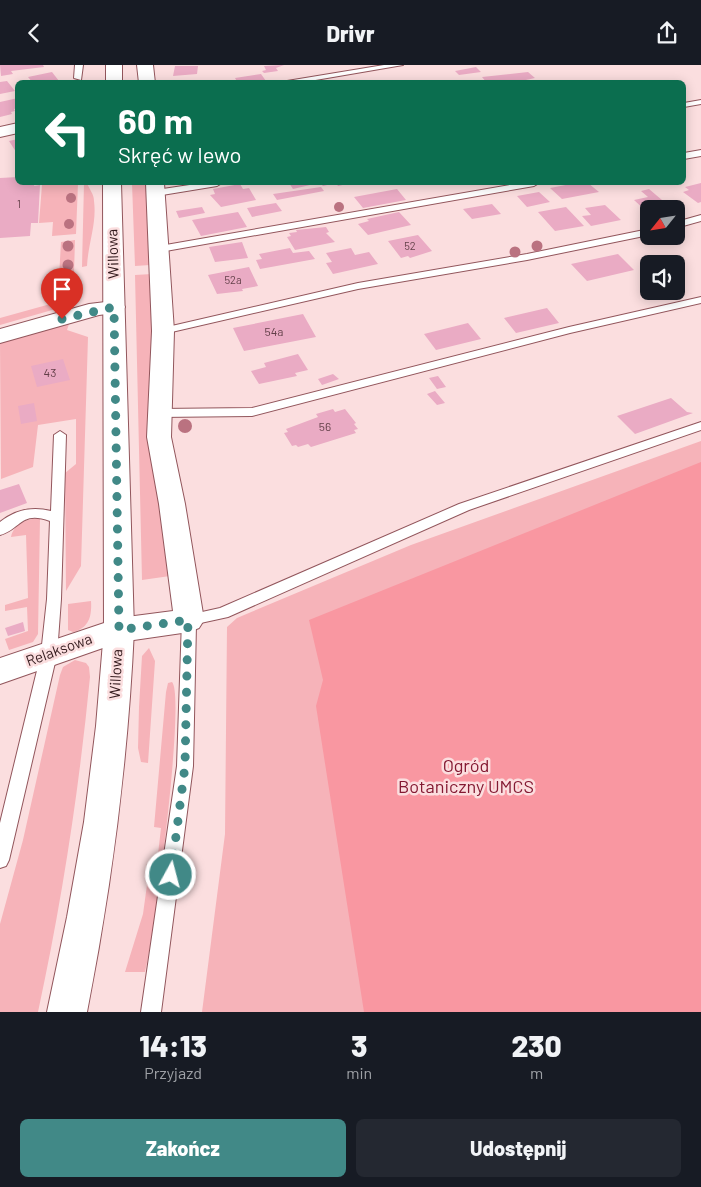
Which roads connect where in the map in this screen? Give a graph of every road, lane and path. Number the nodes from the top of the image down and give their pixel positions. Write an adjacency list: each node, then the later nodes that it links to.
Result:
1 (79, 65): 5 (lane)
2 (114, 65): 6 (street)
3 (145, 65): 7 (street)
4 (399, 65): 8 (lane)
5 (78, 78)
6 (114, 80)
7 (147, 80)
8 (299, 80)
9 (701, 102): 10 (lane)
10 (686, 105)
11 (15, 129): 12 (street)
12 (0, 132)
13 (701, 153): 14 (lane)
14 (686, 156)
15 (112, 185): 24 (street, Willowa)
16 (192, 185): 18 (lane)
17 (523, 185): 22 (lane)
18 (155, 188): 22 (street)
19 (701, 218): 20 (lane)
20 (685, 222)
21 (640, 234): 25 (lane)
22 (160, 249): 25 (street)
23 (701, 300): 27 (lane)
24 (114, 307): 26 (street); 33 (street, Willowa)
25 (163, 331): 27 (street)
26 (0, 336)
27 (159, 413): 32 (street)
28 (701, 426): 32 (lane)
29 (60, 435): 30 (lane)
30 (56, 518): 31 (lane); 34 (lane)
31 (0, 530)
32 (188, 620): 33 (street, Relaksowa); 38 (lane)
33 (119, 630): 34 (street, Relaksowa); 37 (street, Willowa)
34 (49, 654): 35 (street, Relaksowa); 36 (lane)
35 (0, 671)
36 (0, 860)
37 (67, 1012)
38 (151, 1012)

